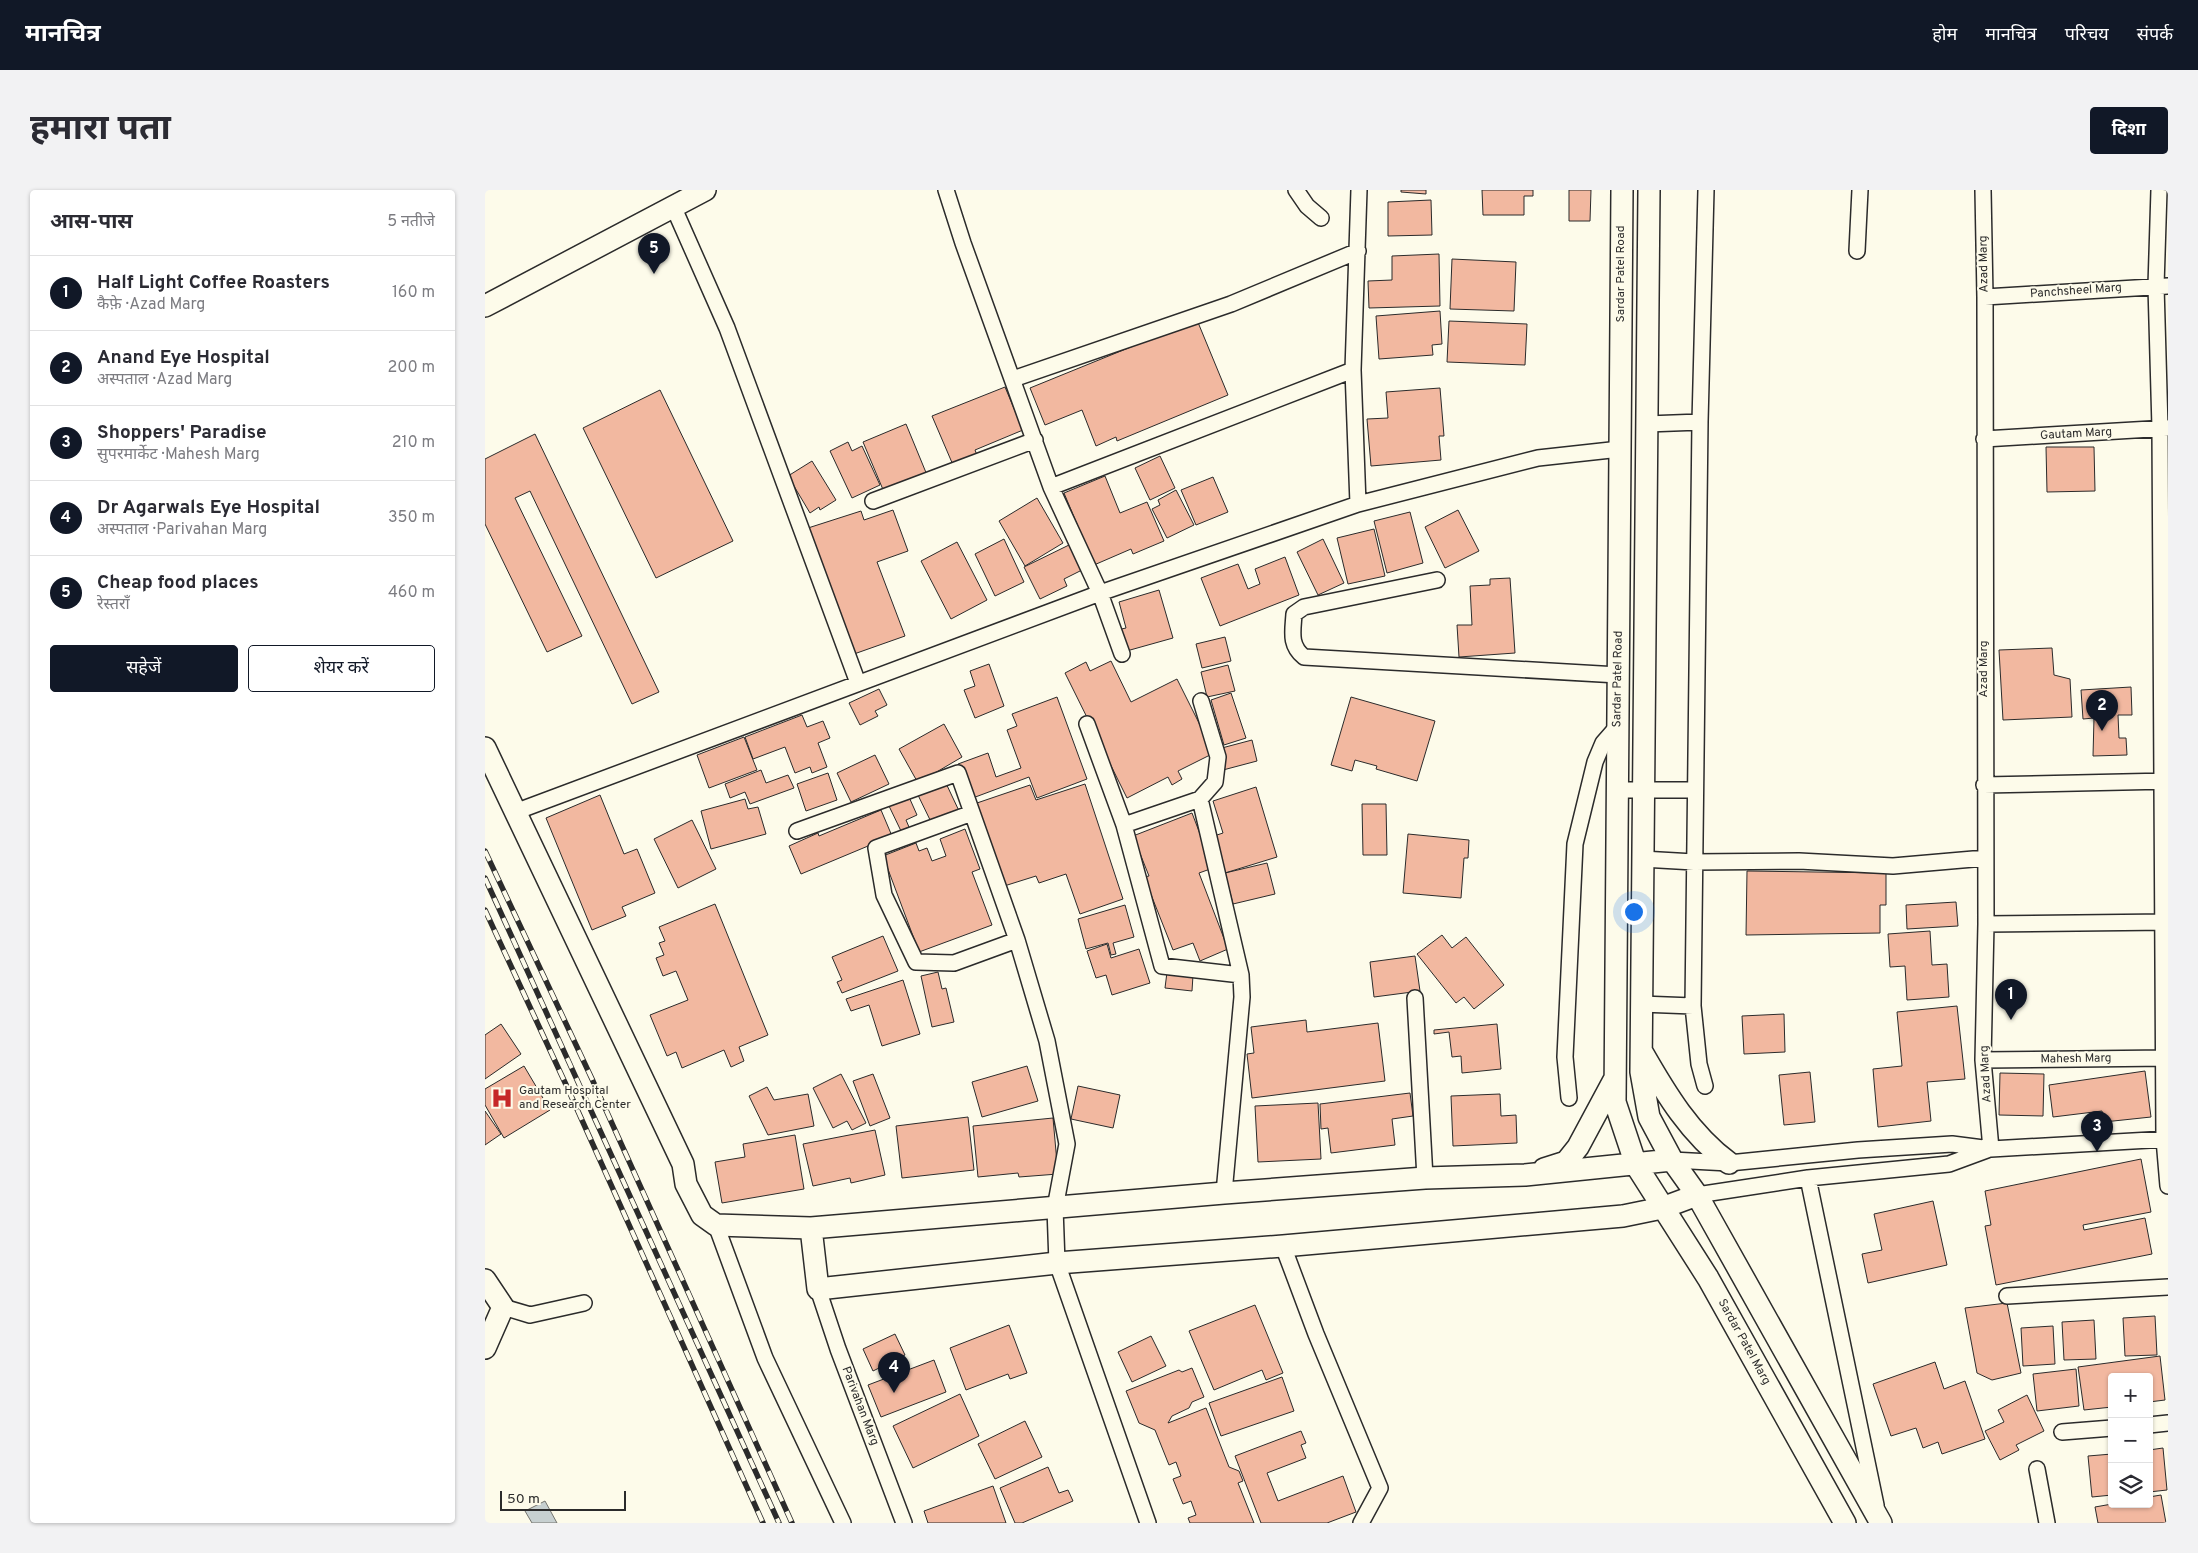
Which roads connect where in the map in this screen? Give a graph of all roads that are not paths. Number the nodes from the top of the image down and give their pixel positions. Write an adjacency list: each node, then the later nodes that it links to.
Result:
1 (705, 190): 11 (street)
2 (1296, 190): 12 (street)
3 (1359, 190): 13 (street)
4 (1621, 190): 25 (street, Sardar Patel Road)
5 (1649, 190): 21 (street, Sardar Patel Road)
6 (1706, 190): 20 (street)
7 (1860, 190): 14 (street)
8 (1983, 190): 16 (street, Azad Marg)
9 (2159, 190): 15 (street)
10 (951, 192): 19 (street)
11 (673, 206): 17 (street); 33 (street)
12 (1321, 218)
13 (1358, 251): 18 (street); 19 (street)
14 (1857, 251)
15 (2162, 286): 16 (street, Panchsheel Marg); 22 (street)
16 (1985, 297): 23 (street, Azad Marg)
17 (485, 306)
18 (1353, 370): 26 (street); 28 (street)
19 (1013, 379): 24 (street)
20 (1699, 422): 21 (street); 42 (street)
21 (1647, 424): 37 (street, Sardar Patel Road)
22 (2164, 428): 23 (street, Gautam Marg); 39 (street)
23 (1984, 439): 40 (street, Azad Marg)
24 (1035, 440): 26 (street); 27 (street)
25 (1620, 448): 28 (street); 32 (street, Sardar Patel Road)
26 (1051, 487): 30 (street)
27 (873, 501)
28 (1358, 504): 30 (street)
29 (1437, 580): 32 (street)
30 (1100, 593): 31 (street); 33 (street)
31 (1122, 654)
32 (1617, 675): 36 (street, Sardar Patel Road)
33 (858, 684): 45 (street)
34 (1201, 701): 44 (street)
35 (1087, 724): 47 (street)
36 (1617, 737): 37 (street); 41 (street, Sardar Patel Road); 64 (street)
37 (1643, 747): 43 (street, Sardar Patel Road)
38 (485, 748): 45 (street)
39 (2165, 781): 40 (street); 52 (street)
40 (1985, 785): 49 (street, Azad Marg)
41 (1617, 790): 43 (street); 62 (street, Sardar Patel Road)
42 (1695, 790): 43 (street); 51 (street)
43 (1643, 791): 50 (street, Sardar Patel Road)
44 (1200, 799): 47 (street); 55 (street)
45 (515, 812): 78 (street)
46 (972, 813): 48 (street); 54 (street); 54 (street)
47 (1124, 825): 55 (street)
48 (797, 831)
49 (1985, 858): 51 (street); 53 (street, Azad Marg)
50 (1643, 859): 51 (street); 57 (street, Sardar Patel Road)
51 (1694, 862): 58 (street)
52 (2166, 922): 53 (street); 60 (street)
53 (1986, 924): 61 (street, Azad Marg)
54 (1017, 940): 76 (street)
55 (1241, 975): 74 (street)
56 (1415, 998): 71 (street)
57 (1641, 1004): 58 (street); 59 (street, Sardar Patel Road)
58 (1693, 1006): 63 (street)
59 (1641, 1050): 67 (street, Sardar Patel Road); 68 (street)
60 (2166, 1058): 61 (street, Mahesh Marg); 65 (street)
61 (1983, 1060): 66 (street, Azad Marg)
62 (1615, 1079): 69 (street, Sardar Patel Road); 70 (street)
63 (1705, 1086)
64 (1569, 1098)
65 (2166, 1139): 66 (street); 73 (street)
66 (1991, 1149): 68 (street); 72 (street)
67 (1672, 1160): 68 (street); 69 (street); 75 (street, Sardar Patel Road)
68 (1729, 1163)
69 (1636, 1165): 70 (street); 77 (street, Sardar Patel Marg)
70 (1525, 1175): 71 (street)
71 (1425, 1178): 74 (street)
72 (1808, 1178): 75 (street); 94 (street)
73 (2168, 1186)
74 (1224, 1193): 76 (street)
75 (1697, 1195): 77 (street); 94 (street, Sardar Patel Road)
76 (1055, 1208): 79 (street); 81 (street)
77 (1662, 1208): 80 (street); 99 (street, Sardar Patel Marg)
78 (716, 1225): 79 (street); 95 (street)
79 (811, 1228): 84 (street)
80 (1283, 1246): 81 (street); 98 (street)
81 (1057, 1263): 84 (street); 97 (street)
82 (485, 1280): 87 (street)
83 (2168, 1287): 85 (street)
84 (818, 1289): 96 (street, Parivahan Marg)
85 (2007, 1296)
86 (584, 1303): 87 (street)
87 (503, 1307): 88 (street)
88 (485, 1348)
89 (2168, 1423): 90 (street)
90 (2153, 1425)
91 (2108, 1428): 92 (street)
92 (2062, 1432)
93 (2037, 1469): 100 (street)
94 (1880, 1520)
95 (843, 1523)
96 (904, 1523)
97 (1148, 1523)
98 (1361, 1523)
99 (1845, 1523)
100 (2047, 1523)

